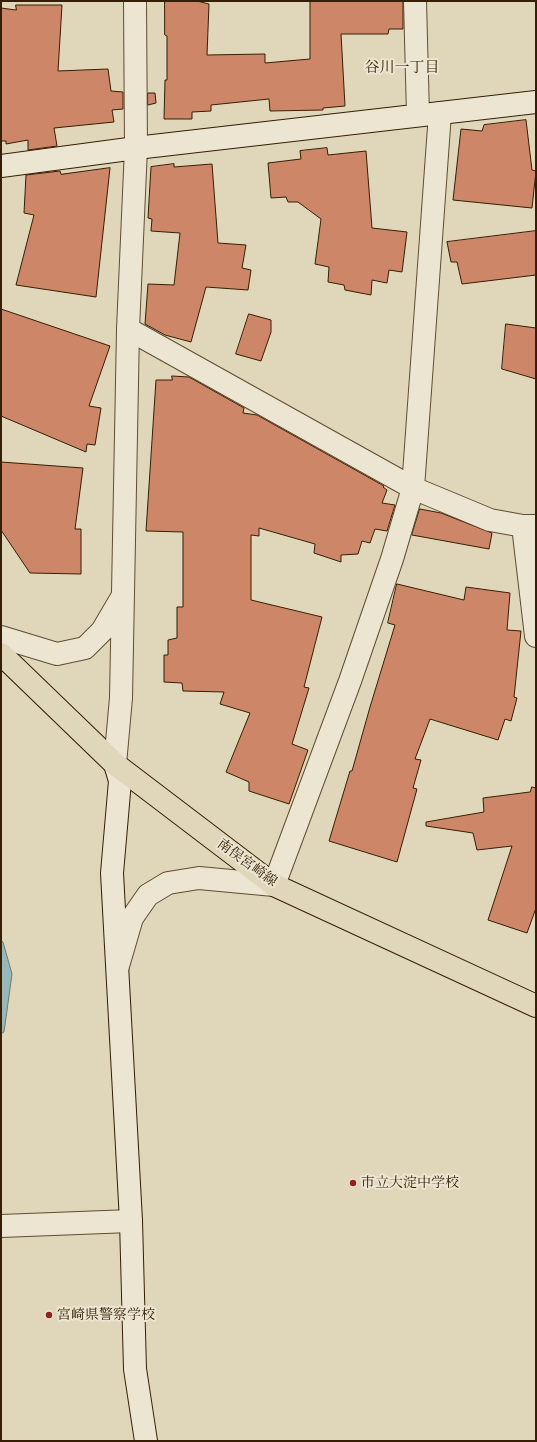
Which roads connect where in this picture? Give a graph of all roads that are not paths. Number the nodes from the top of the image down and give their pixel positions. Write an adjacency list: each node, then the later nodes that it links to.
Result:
1 (135, 1): 6 (street)
2 (415, 1): 5 (street)
3 (536, 102): 4 (street)
4 (440, 113): 5 (street); 9 (street)
5 (418, 115): 6 (street)
6 (136, 148): 7 (street); 8 (street)
7 (1, 166)
8 (128, 329): 9 (street); 11 (street)
9 (413, 488): 10 (street); 16 (street)
10 (530, 526): 12 (street)
11 (123, 595): 13 (street); 15 (street)
12 (536, 636)
13 (1, 637)
14 (1, 654): 15 (main road, 南俣宮崎線)
15 (115, 764): 16 (main road, 南俣宮崎線); 17 (street)
16 (274, 885): 17 (street); 18 (main road, 南俣宮崎線)
17 (117, 969): 19 (street)
18 (536, 1006)
19 (131, 1221): 20 (street); 21 (street)
20 (1, 1226)
21 (146, 1441)

